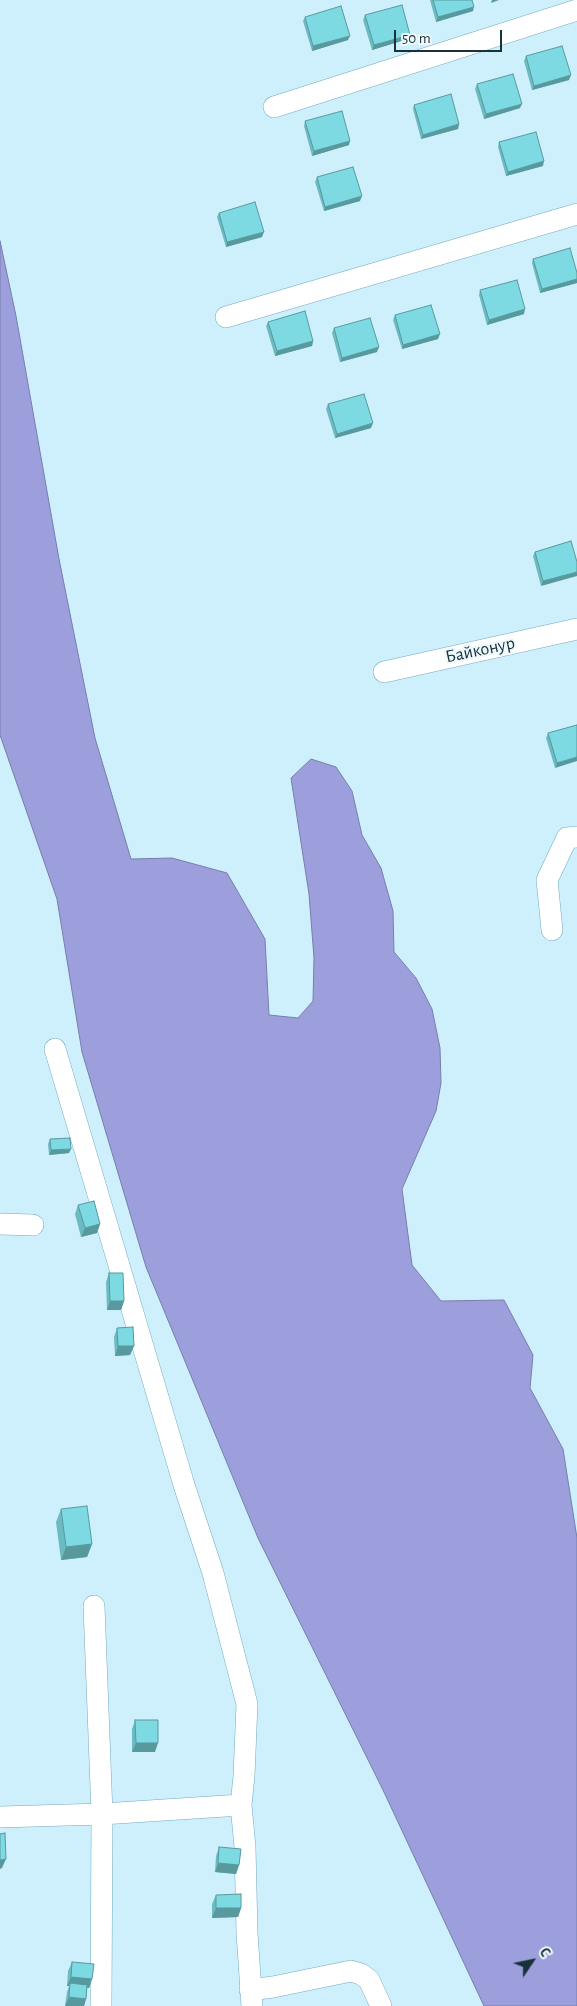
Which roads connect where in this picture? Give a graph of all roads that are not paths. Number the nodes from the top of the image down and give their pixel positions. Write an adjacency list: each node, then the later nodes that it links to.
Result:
1 (577, 10): 2 (street)
2 (274, 107)
3 (577, 214): 4 (street)
4 (226, 317)
5 (577, 629): 6 (street, Байконур)
6 (384, 672)
7 (577, 836): 8 (street)
8 (552, 930)
9 (55, 1049): 13 (street)
10 (0, 1224): 11 (street)
11 (33, 1225)
12 (94, 1606): 14 (street)
13 (241, 1805): 14 (street); 16 (street)
14 (102, 1814): 15 (street); 17 (street)
15 (0, 1817)
16 (251, 1998): 18 (street)
17 (101, 2006)
18 (381, 2006)

